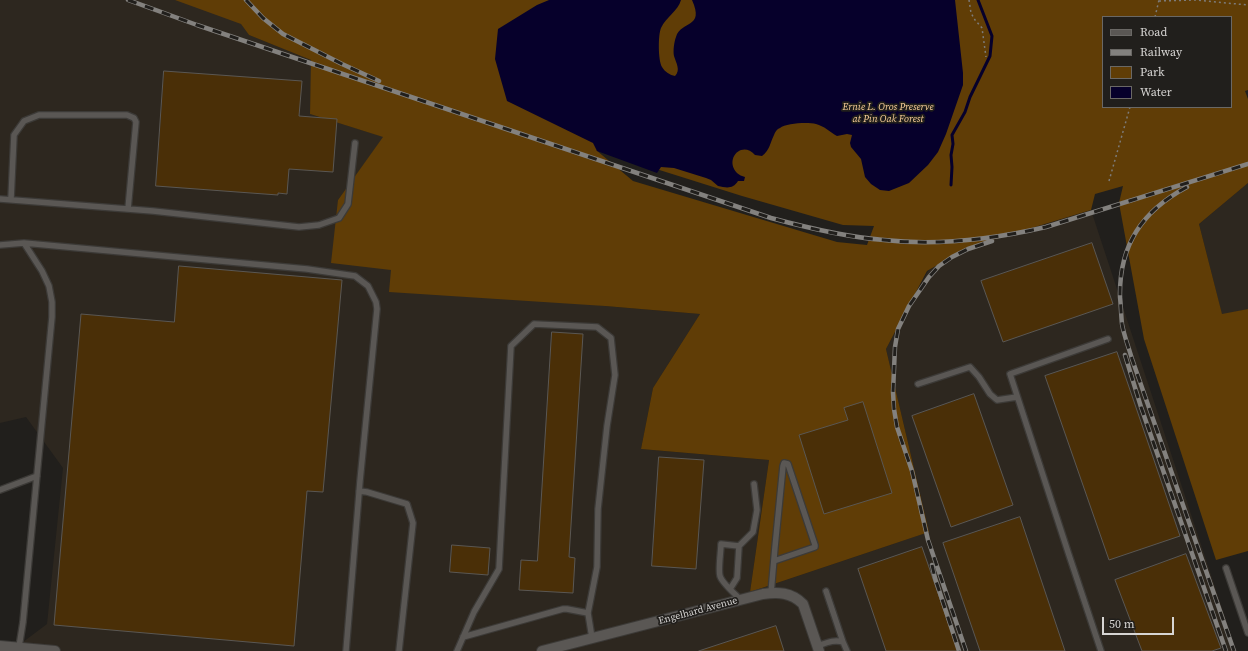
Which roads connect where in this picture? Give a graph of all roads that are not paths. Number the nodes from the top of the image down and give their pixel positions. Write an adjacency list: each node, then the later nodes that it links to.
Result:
1 (355, 143): 4 (lane)
2 (0, 199): 3 (lane)
3 (11, 199): 4 (lane); 4 (lane)
4 (128, 209)
5 (24, 243): 6 (lane); 10 (lane); 13 (lane)
6 (0, 245)
7 (1108, 339): 9 (lane)
8 (918, 384): 9 (lane)
9 (1017, 397): 35 (lane)
10 (37, 476): 12 (lane); 27 (lane)
11 (754, 484): 14 (lane)
12 (0, 490)
13 (359, 491): 30 (lane); 31 (lane)
14 (739, 546): 17 (lane); 17 (lane)
15 (774, 561): 15 (lane); 19 (lane)
16 (1226, 568): 22 (lane)
17 (730, 589): 20 (lane)
18 (826, 591): 25 (lane)
19 (771, 593): 20 (street, Engelhard Avenue); 28 (street, Engelhard Avenue)
20 (740, 599): 24 (street, Engelhard Avenue)
21 (588, 613): 23 (lane); 23 (lane); 24 (lane)
22 (1248, 633)
23 (463, 637): 32 (lane)
24 (592, 638): 33 (street, Engelhard Avenue)
25 (843, 642): 28 (lane); 34 (lane)
26 (0, 646): 27 (street)
27 (19, 648): 29 (street)
28 (818, 649)
29 (55, 651)
30 (346, 651)
31 (399, 651)
32 (457, 651)
33 (542, 651)
34 (847, 651)
35 (1102, 651)

